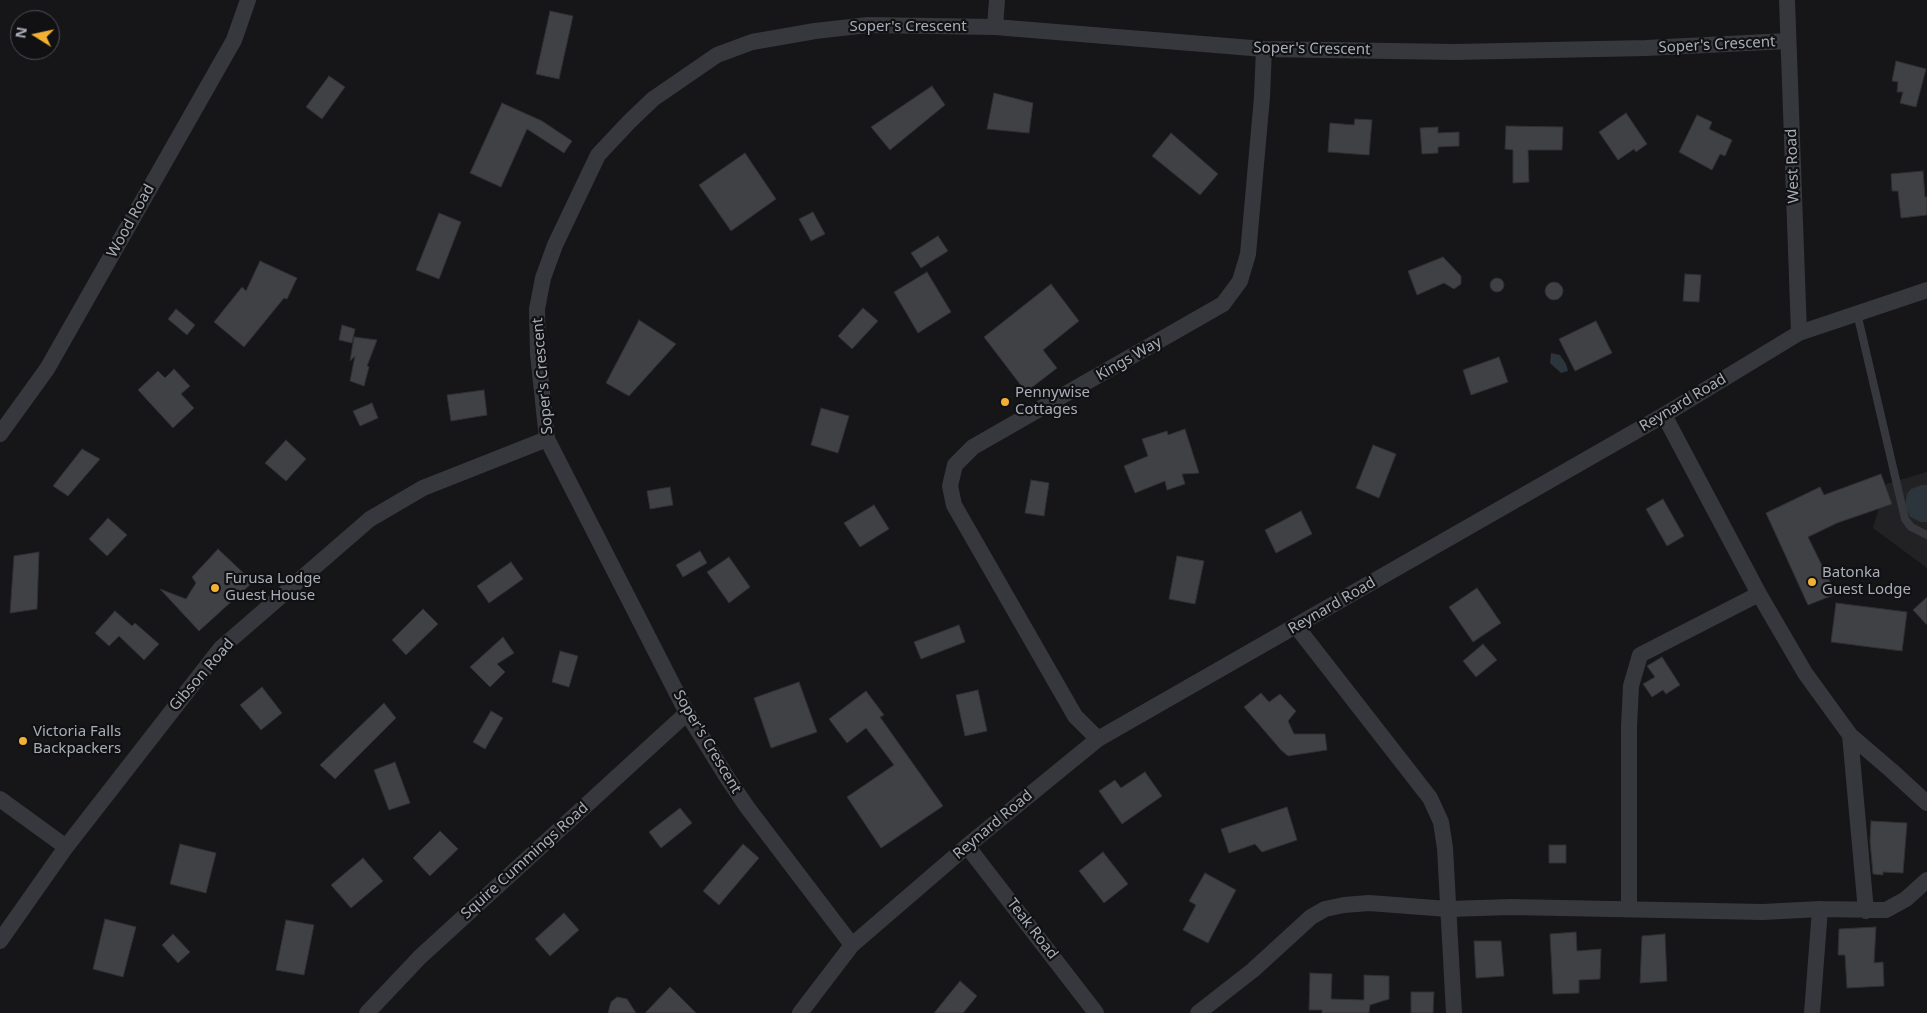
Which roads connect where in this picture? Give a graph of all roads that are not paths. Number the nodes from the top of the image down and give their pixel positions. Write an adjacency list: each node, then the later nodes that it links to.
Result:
1 (248, 0): 11 (street, Wood Road)
2 (997, 0): 4 (street)
3 (1787, 0): 5 (street, West Road)
4 (995, 27): 6 (street, Soper's Crescent); 12 (street, Soper's Crescent)
5 (1788, 42): 6 (street, Soper's Crescent); 9 (street, West Road)
6 (1264, 49): 18 (street, Kings Way)
7 (1927, 290): 8 (street, Reynard Road)
8 (1857, 313): 9 (street, Reynard Road); 13 (lane)
9 (1799, 333): 10 (street, Reynard Road)
10 (1664, 415): 14 (street); 15 (street, Reynard Road)
11 (0, 434)
12 (547, 438): 16 (street, Soper's Crescent); 22 (street, Gibson Road)
13 (1927, 535)
14 (1759, 594): 17 (street); 25 (street)
15 (1296, 626): 18 (street, Reynard Road); 24 (street)
16 (687, 713): 29 (street, Soper's Crescent); 30 (street, Squire Cummings Road)
17 (1850, 736): 20 (street); 27 (street)
18 (1098, 739): 21 (street, Reynard Road)
19 (0, 798): 22 (street)
20 (1927, 804)
21 (967, 846): 29 (street, Reynard Road); 32 (street, Teak Road)
22 (66, 847): 28 (street, Gibson Road)
23 (1927, 880): 27 (street)
24 (1448, 909): 25 (street); 33 (street); 34 (street)
25 (1630, 909): 26 (street)
26 (1820, 909): 27 (street); 35 (street)
27 (1866, 910)
28 (0, 941)
29 (852, 945): 31 (street, Reynard Road)
30 (367, 1013)
31 (800, 1013)
32 (1096, 1013)
33 (1198, 1013)
34 (1454, 1013)
35 (1812, 1013)

